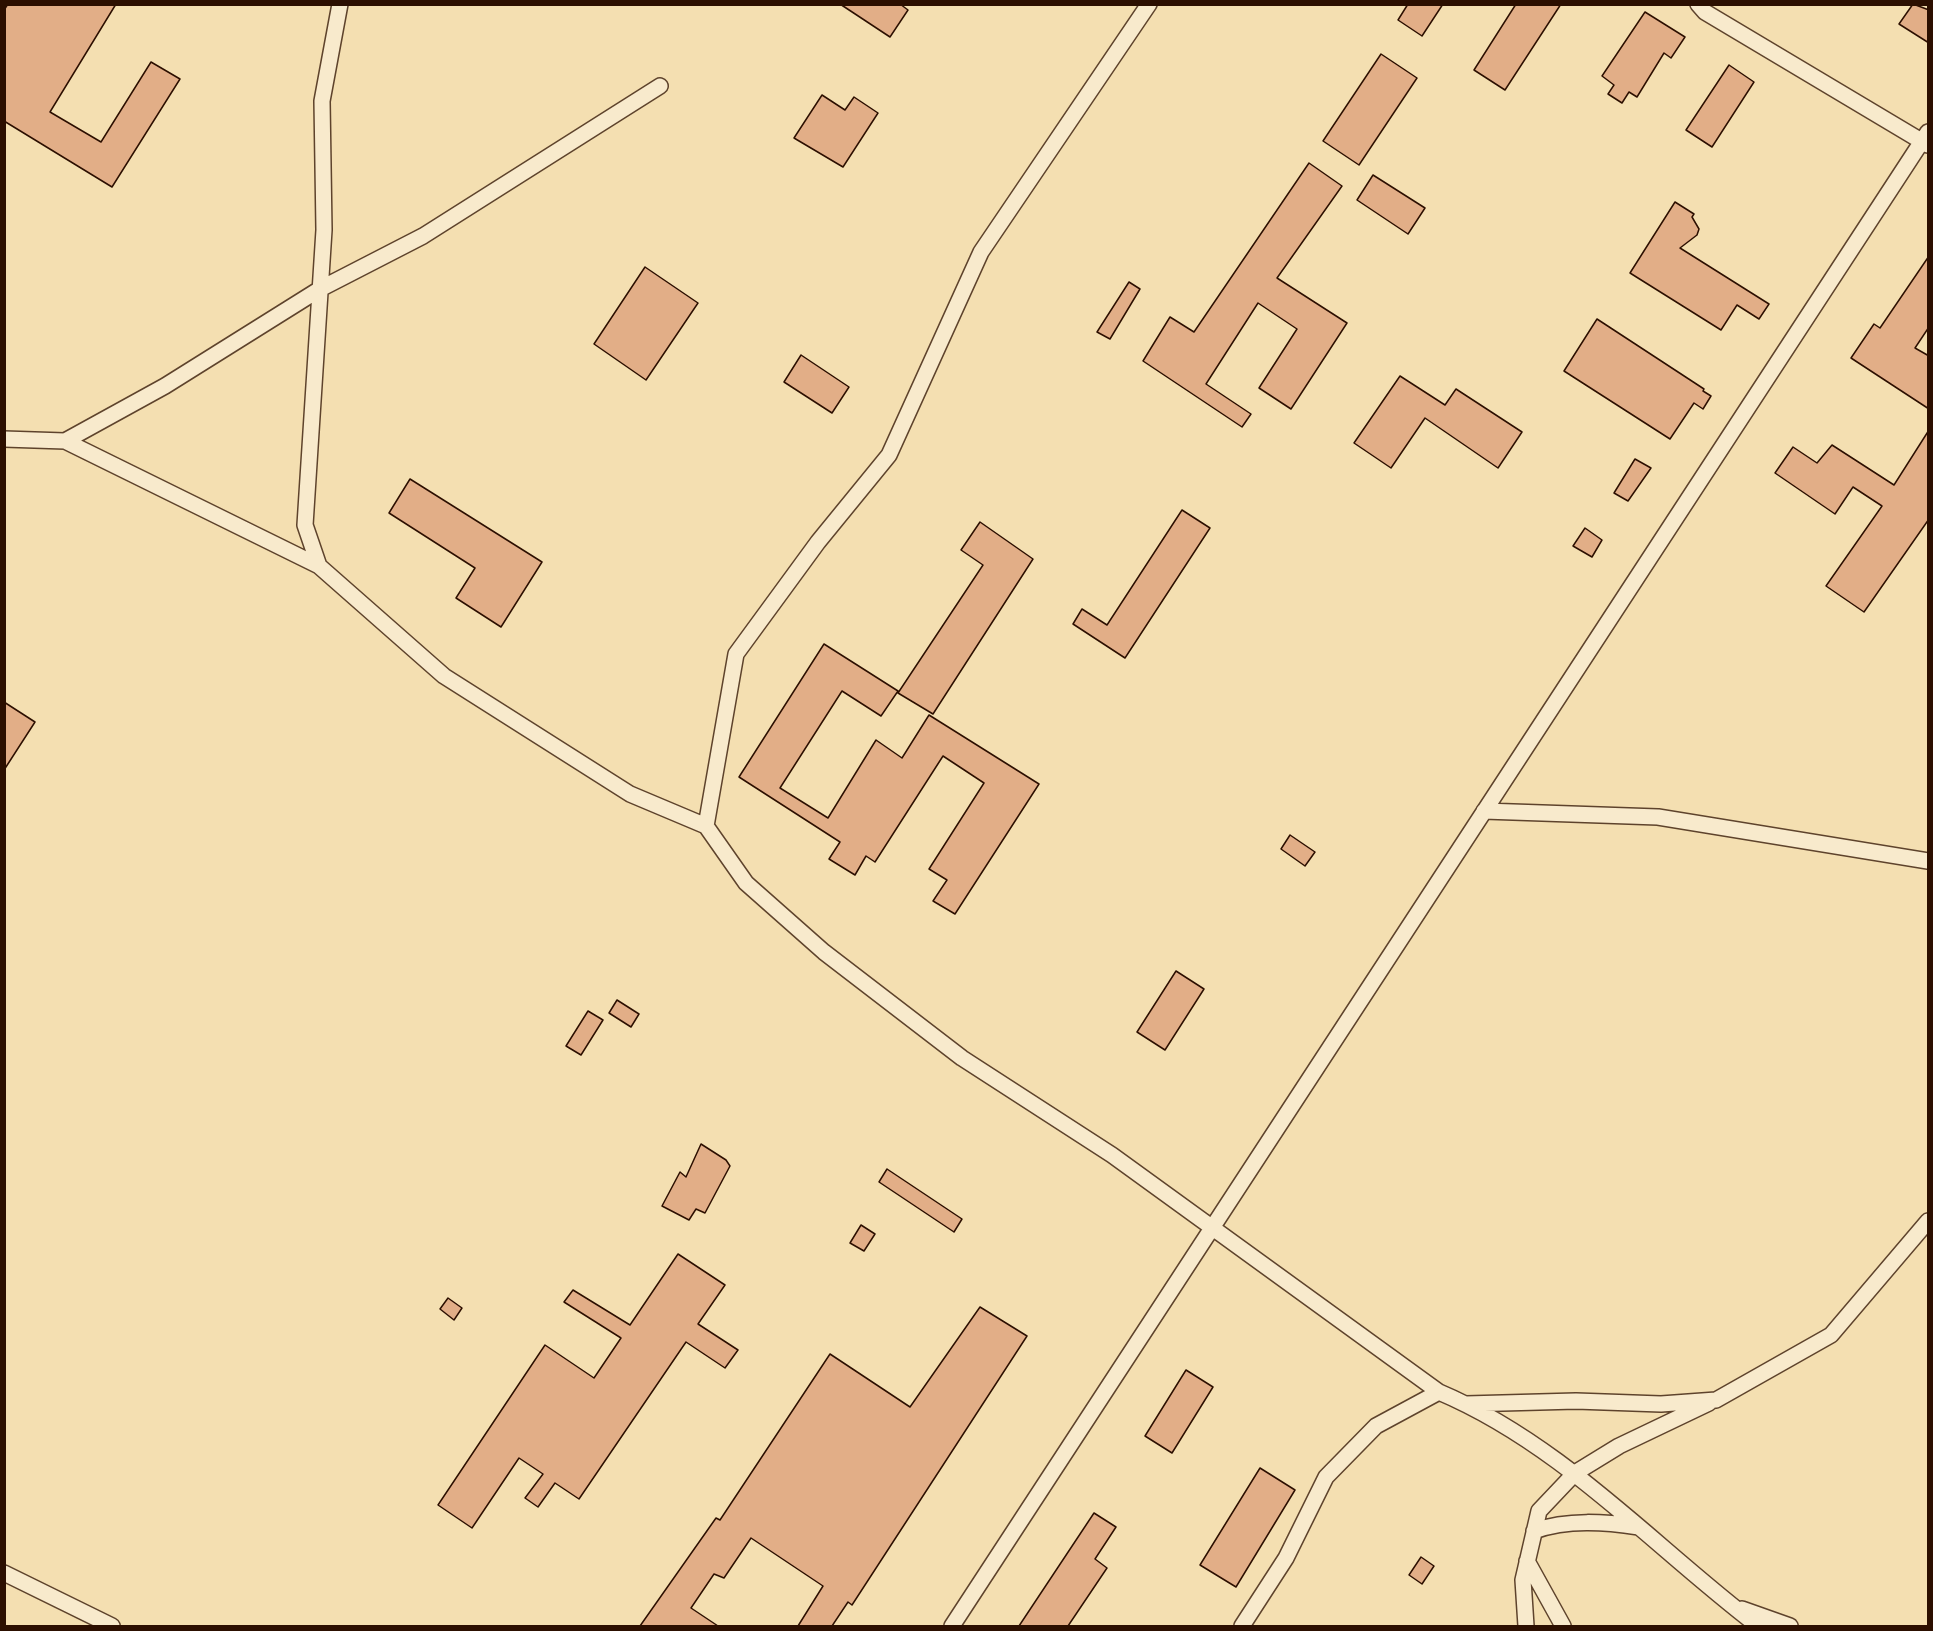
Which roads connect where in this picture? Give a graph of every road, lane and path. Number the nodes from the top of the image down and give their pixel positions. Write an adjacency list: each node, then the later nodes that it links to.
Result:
1 (340, 4): 6 (street)
2 (1149, 4): 11 (street)
3 (1698, 4): 5 (street)
4 (660, 86): 6 (street)
5 (1926, 140): 10 (street)
6 (320, 290): 8 (street); 9 (street)
7 (4, 439): 8 (street)
8 (65, 441): 9 (street)
9 (319, 566): 11 (street)
10 (1485, 811): 12 (street); 14 (street)
11 (705, 826): 14 (street)
12 (1929, 861)
13 (1929, 1221): 16 (street)
14 (1211, 1228): 15 (street); 25 (street)
15 (1439, 1392): 17 (street); 26 (street)
16 (1716, 1400): 17 (street); 18 (street)
17 (1466, 1404): 18 (street)
18 (1575, 1473): 19 (street); 20 (street)
19 (1639, 1527): 20 (street); 23 (street)
20 (1534, 1531): 21 (street)
21 (1527, 1561): 27 (street); 28 (street)
22 (4, 1573): 24 (street)
23 (1728, 1604): 29 (street); 30 (street)
24 (112, 1626)
25 (952, 1626)
26 (1242, 1626)
27 (1526, 1626)
28 (1563, 1626)
29 (1758, 1626)
30 (1790, 1626)

